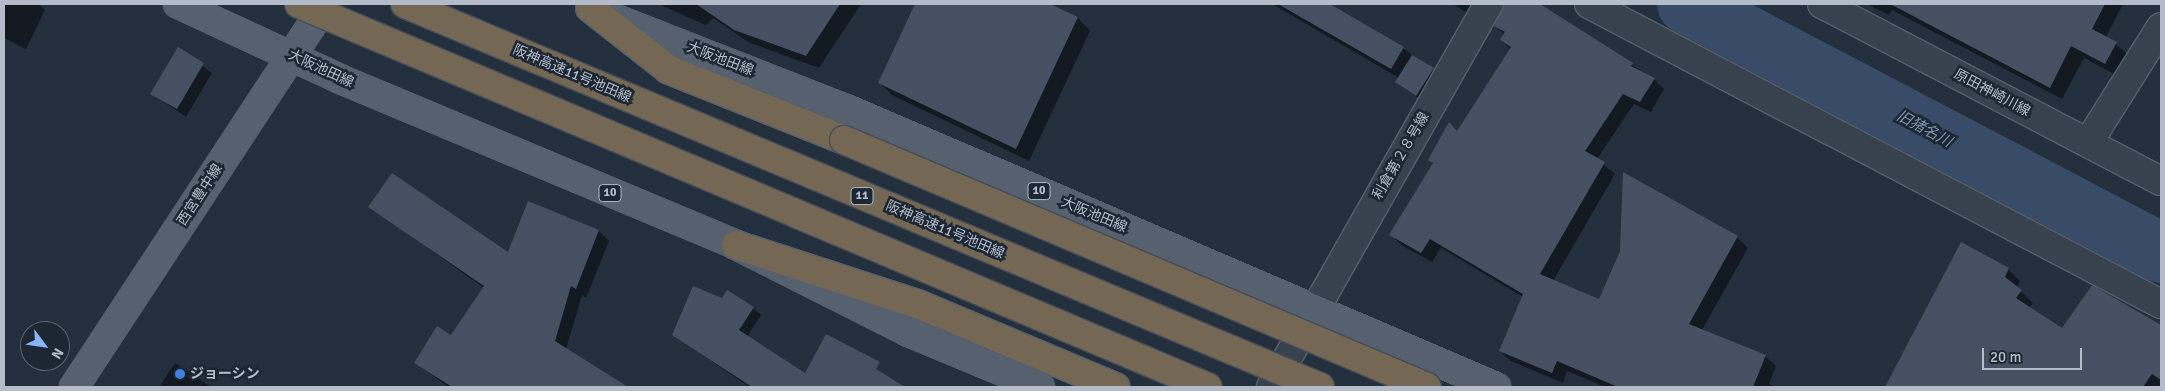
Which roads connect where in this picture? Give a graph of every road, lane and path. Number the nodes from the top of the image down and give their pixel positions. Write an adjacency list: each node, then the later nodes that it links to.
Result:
1 (178, 4): 10 (main road, 大阪池田線 / 10)
2 (299, 4): 19 (highway, bridge)
3 (326, 4): 10 (main road, 西宮豊中線)
4 (405, 4): 21 (highway, 阪神高速11号池田線 / 11, bridge)
5 (1489, 4): 15 (street, 利倉第２８号線)
6 (1589, 4): 14 (street)
7 (1822, 4): 11 (street, 原田神崎川線)
8 (584, 6): 15 (main road, 大阪池田線 / 10); 22 (highway, bridge)
9 (2161, 27): 11 (street)
10 (292, 56): 13 (main road, 大阪池田線 / 10); 16 (main road, 西宮豊中線)
11 (2088, 143): 12 (street, 原田神崎川線)
12 (2161, 181)
13 (736, 245): 17 (main road, 大阪池田線 / 10); 18 (highway)
14 (2161, 304)
15 (1314, 309): 20 (street, 利倉第２８号線); 23 (main road, 大阪池田線 / 10)
16 (74, 387)
17 (1040, 387)
18 (1115, 387)
19 (1208, 387)
20 (1270, 387)
21 (1320, 387)
22 (1427, 387)
23 (1496, 387)

